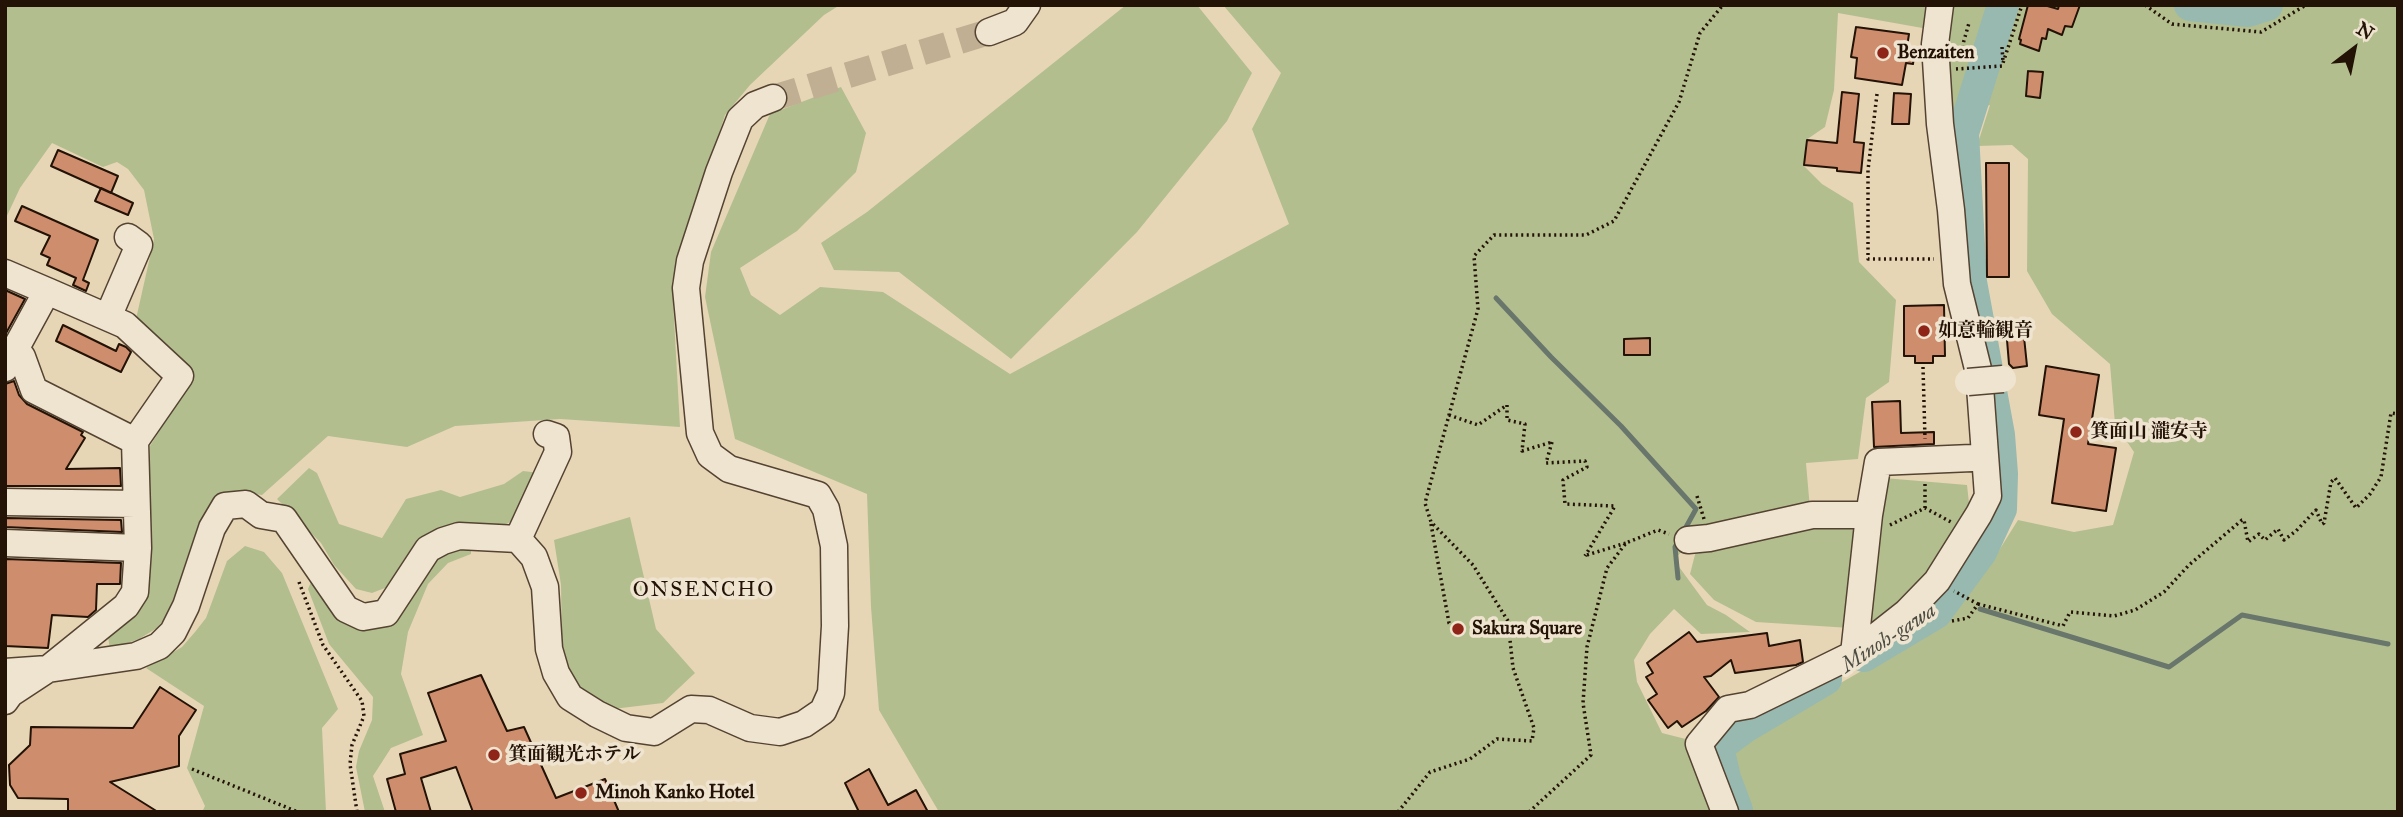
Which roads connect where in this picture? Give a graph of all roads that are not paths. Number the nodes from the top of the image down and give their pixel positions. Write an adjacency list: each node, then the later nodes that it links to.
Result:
1 (1027, 5): 3 (street)
2 (1940, 5): 17 (street)
3 (989, 33)
4 (773, 98): 19 (street)
5 (128, 237): 8 (street)
6 (5, 273): 7 (street)
7 (47, 290): 8 (street); 9 (street)
8 (108, 317): 12 (street)
9 (10, 358): 12 (street)
10 (2003, 379): 13 (street, bridge)
11 (547, 434): 19 (street)
12 (135, 442): 15 (street)
13 (1972, 457): 16 (street); 17 (street)
14 (5, 502): 15 (street)
15 (136, 503): 21 (street)
16 (1877, 521): 18 (street); 22 (street)
17 (1974, 523): 22 (street)
18 (1682, 538)
19 (517, 539): 23 (street)
20 (5, 543): 21 (street)
21 (138, 548): 23 (street)
22 (1854, 654): 26 (street)
23 (48, 669): 24 (street); 25 (street)
24 (5, 672)
25 (5, 701)
26 (1725, 812)

